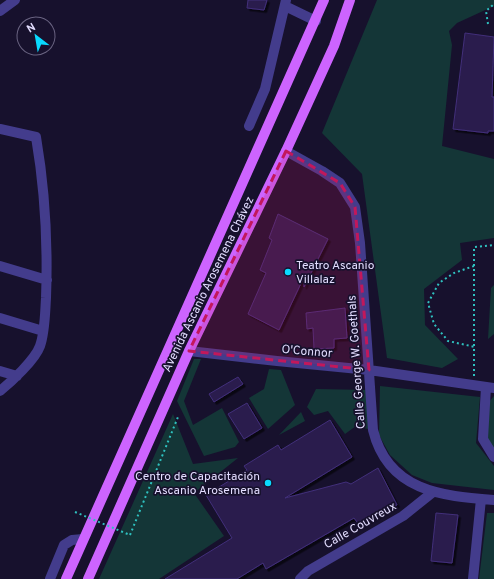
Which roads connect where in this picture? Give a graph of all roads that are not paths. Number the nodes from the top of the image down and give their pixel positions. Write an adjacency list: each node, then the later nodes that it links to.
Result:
1 (15, 0): 5 (street)
2 (324, 0): 6 (main road, Avenida Ascanio Arosemena Chávez)
3 (350, 0): 9 (main road, Avenida Ascanio Arosemena Chávez)
4 (286, 3): 6 (street); 7 (street)
5 (0, 10)
6 (316, 21): 24 (main road, Avenida Ascanio Arosemena Chávez)
7 (249, 126)
8 (0, 129): 11 (street)
9 (286, 151): 14 (main road, Avenida Ascanio Arosemena Chávez); 15 (street, Calle George W. Goethals)
10 (0, 266): 11 (street)
11 (47, 280): 13 (street)
12 (0, 318): 13 (street)
13 (43, 331): 17 (street)
14 (189, 350): 15 (street, O'Connor); 27 (main road, Avenida Ascanio Arosemena Chávez)
15 (369, 370): 18 (street, O'Connor); 21 (street, Calle George W. Goethals)
16 (0, 371): 17 (street)
17 (17, 376): 19 (street)
18 (490, 387): 20 (street)
19 (0, 391)
20 (494, 458)
21 (433, 492): 22 (street, Calle George W. Goethals); 28 (street, Calle Couvreux)
22 (481, 499): 23 (street, Calle George W. Goethals); 29 (street)
23 (494, 500)
24 (83, 539): 25 (street); 26 (main road, Avenida Ascanio Arosemena Chávez)
25 (50, 579)
26 (66, 579)
27 (88, 579)
28 (300, 579)
29 (473, 579)

